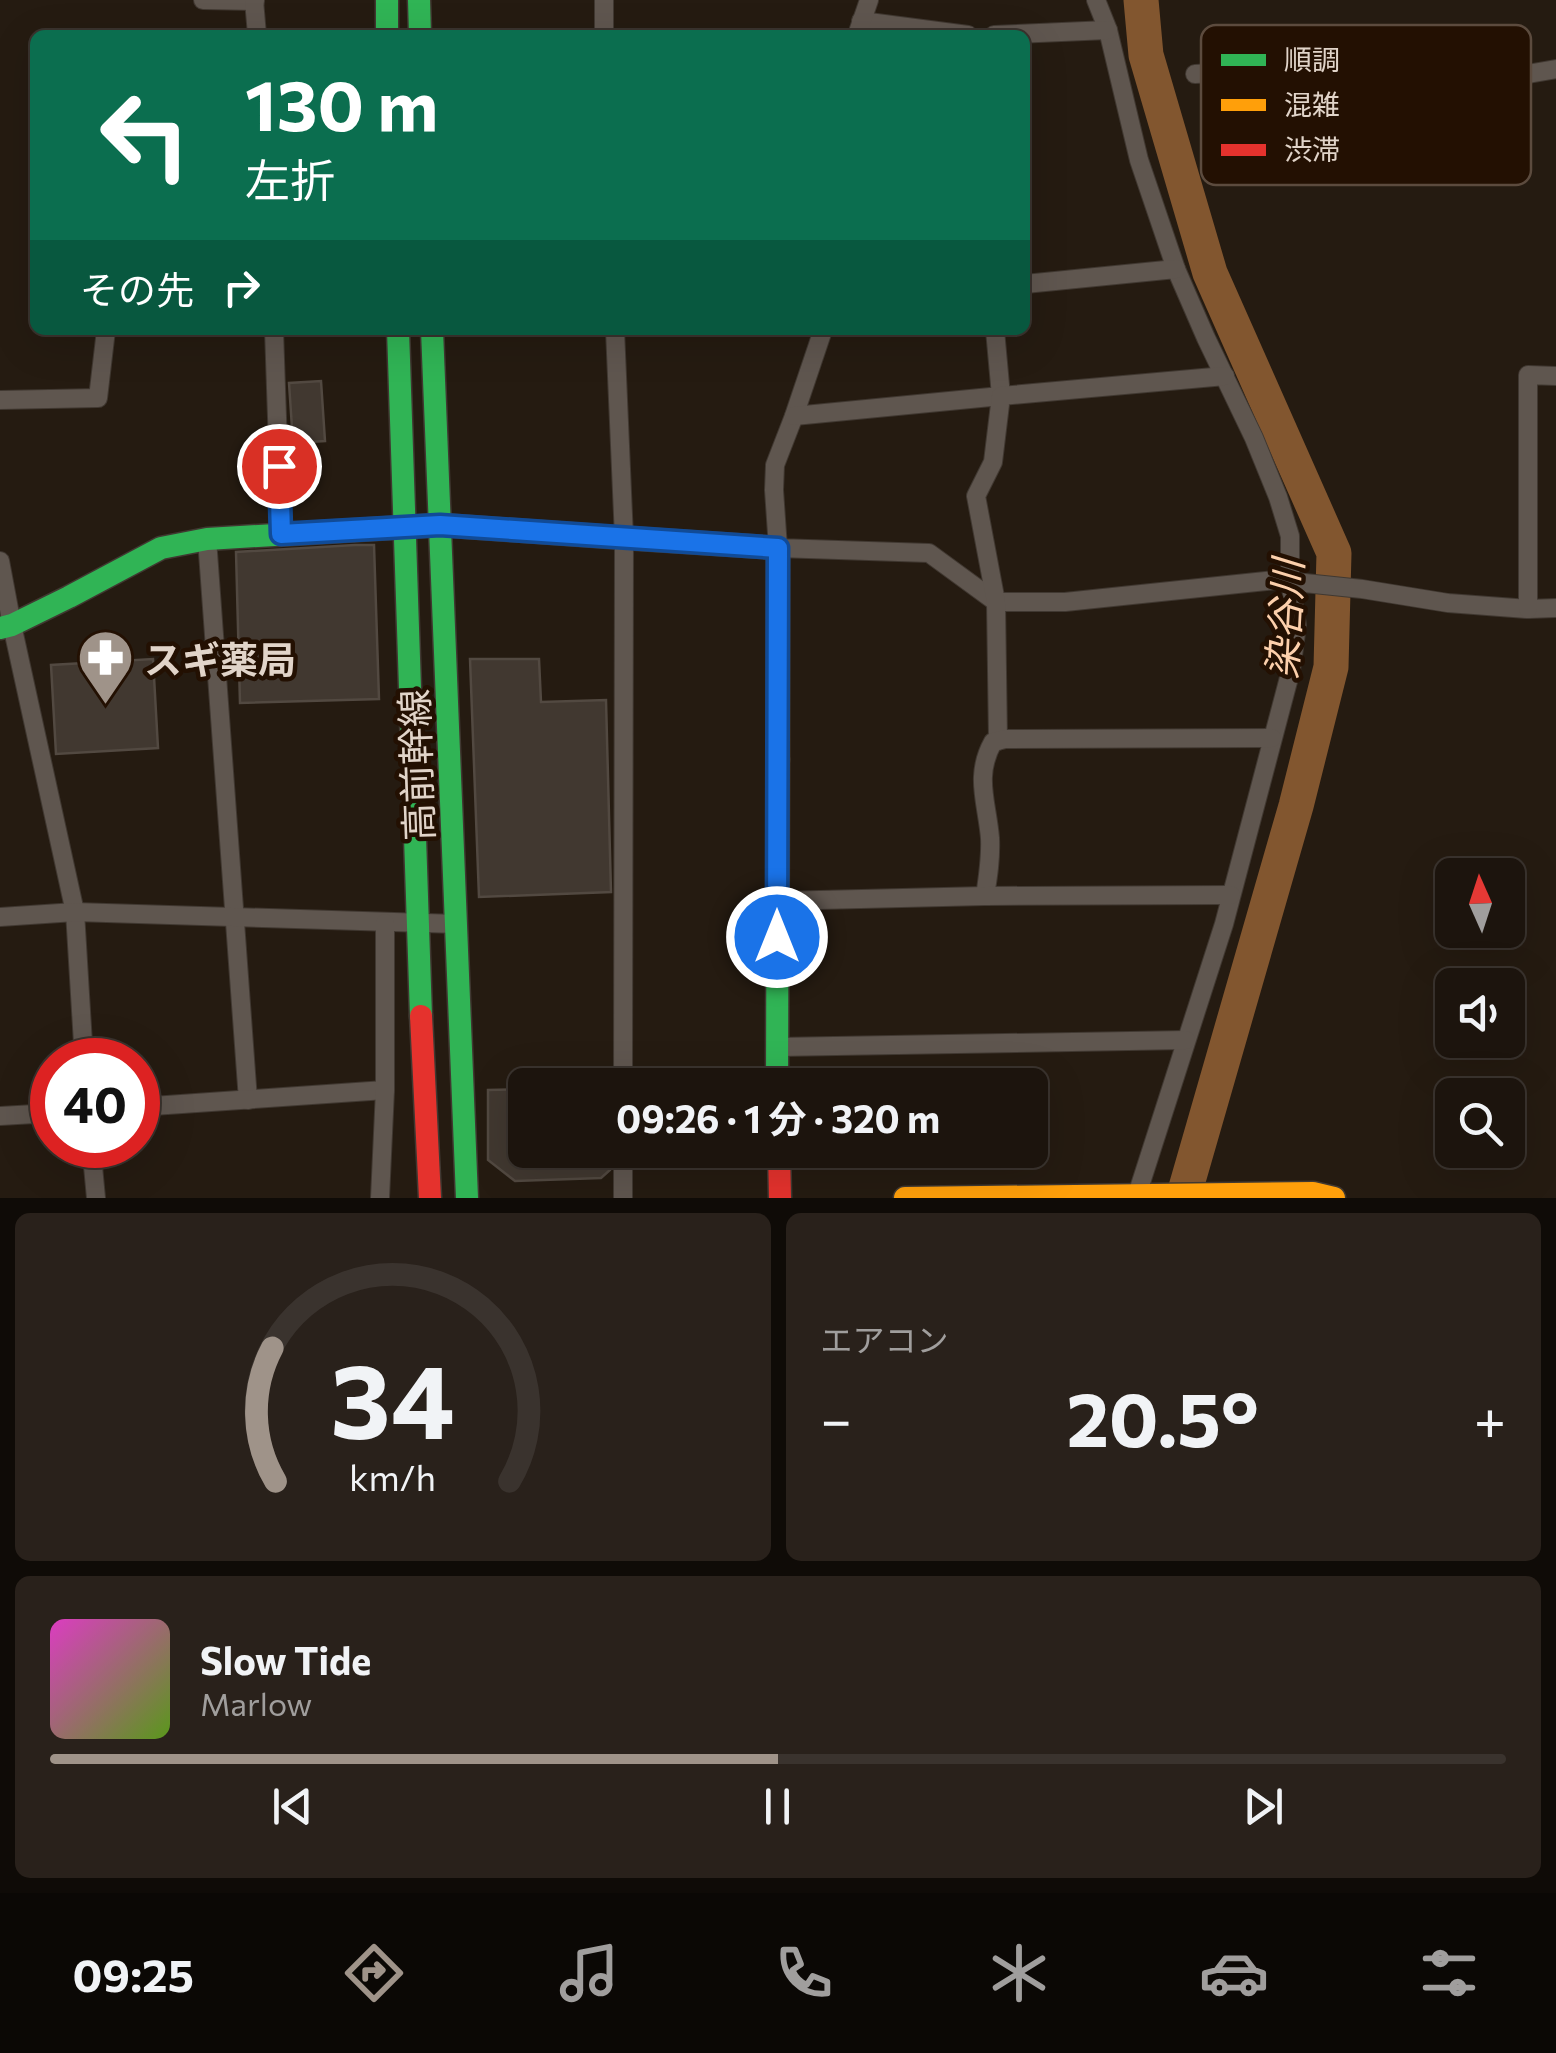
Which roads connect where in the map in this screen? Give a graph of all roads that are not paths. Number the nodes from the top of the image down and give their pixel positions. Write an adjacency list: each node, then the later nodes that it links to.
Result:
1 (202, 0): 2 (street)
2 (254, 0): 9 (street)
3 (387, 0): 10 (street)
4 (420, 0): 11 (street)
5 (604, 0): 12 (street)
6 (870, 0): 8 (street)
7 (1096, 0): 14 (street)
8 (859, 28): 13 (street)
9 (257, 30)
10 (387, 30)
11 (420, 30)
12 (604, 30)
13 (890, 30)
14 (1108, 30): 15 (street); 20 (street)
15 (1030, 33)
16 (1556, 69): 17 (street)
17 (1531, 73)
18 (1195, 74): 19 (street)
19 (1201, 74)
20 (1176, 269): 21 (street); 29 (street)
21 (1030, 284)
22 (105, 335): 32 (street)
23 (274, 335): 36 (street)
24 (398, 335): 35 (street, 高前幹線)
25 (432, 335): 34 (street, 高前幹線)
26 (615, 335): 37 (street)
27 (821, 335): 33 (street)
28 (995, 335): 31 (street)
29 (1225, 376): 31 (street); 41 (street)
30 (1556, 376): 44 (street)
31 (1001, 396): 33 (street); 42 (street)
32 (0, 400)
33 (794, 416): 39 (street)
34 (440, 525): 35 (street); 37 (street); 56 (street, 高前幹線)
35 (405, 528): 36 (street); 55 (street, 高前幹線)
36 (281, 534): 38 (street)
37 (624, 538): 39 (street); 60 (street)
38 (206, 539): 45 (street); 53 (street)
39 (778, 548): 42 (street); 50 (street)
40 (0, 561): 45 (street)
41 (1290, 581): 42 (street); 44 (street); 46 (street)
42 (996, 602): 47 (street)
43 (1556, 608): 44 (street)
44 (1528, 609)
45 (6, 626): 51 (street)
46 (1272, 738): 47 (street); 48 (street)
47 (998, 741): 49 (street)
48 (1232, 895): 49 (street); 58 (street)
49 (985, 896): 50 (street)
50 (778, 900): 59 (street)
51 (75, 912): 52 (street); 53 (street); 57 (street)
52 (0, 916)
53 (233, 916): 54 (street); 63 (street)
54 (385, 924): 55 (street); 62 (street)
55 (417, 924): 56 (street); 73 (street, 高前幹線)
56 (457, 924): 74 (street, 高前幹線)
57 (83, 1038)
58 (1186, 1040): 59 (street); 70 (street)
59 (777, 1047): 61 (street)
60 (623, 1068)
61 (778, 1068)
62 (385, 1090): 63 (street); 72 (street)
63 (248, 1100): 64 (street)
64 (160, 1106)
65 (30, 1114): 66 (street)
66 (0, 1116)
67 (93, 1168): 71 (street)
68 (623, 1168): 75 (street)
69 (779, 1168): 76 (street)
70 (1140, 1197): 77 (street); 78 (street)
71 (96, 1198)
72 (380, 1198)
73 (430, 1198)
74 (467, 1198)
75 (623, 1198)
76 (780, 1198)
77 (905, 1198)
78 (1334, 1198)

